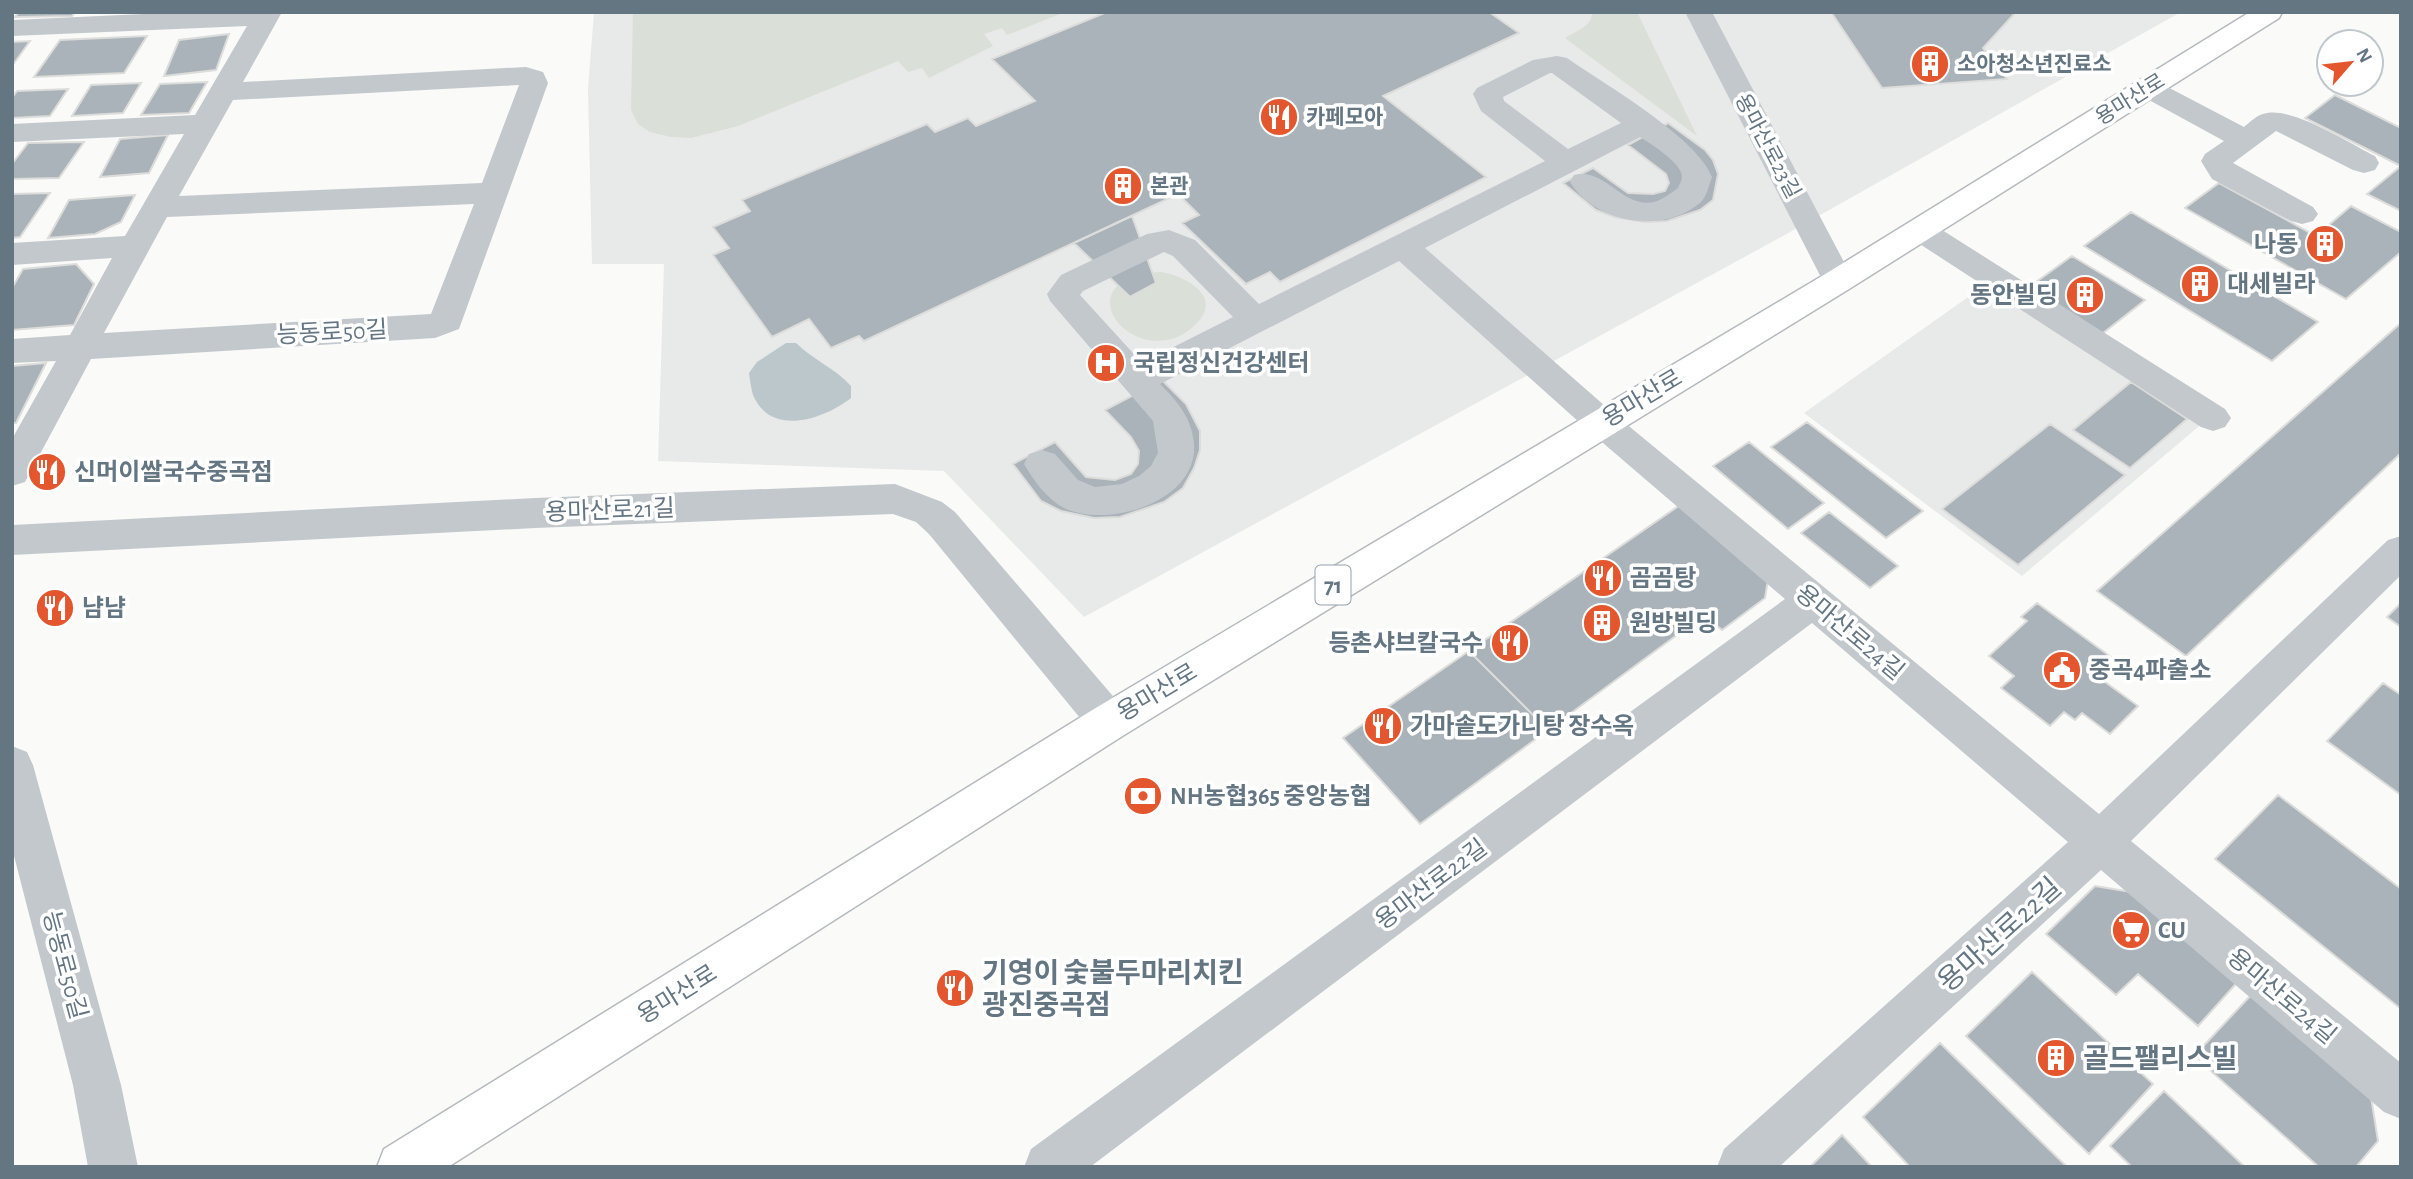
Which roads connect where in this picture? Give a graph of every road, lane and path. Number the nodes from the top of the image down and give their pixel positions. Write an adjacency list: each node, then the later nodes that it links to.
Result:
1 (1698, 12): 20 (street, 용마산로23길)
2 (2269, 12): 5 (main road, 용마산로 / 71)
3 (267, 14): 4 (street); 6 (street)
4 (12, 28)
5 (2148, 88): 10 (street); 16 (main road, 용마산로 / 71)
6 (224, 92): 7 (street); 13 (street, 능동로50길)
7 (205, 124): 9 (street); 14 (street)
8 (1642, 124): 12 (street); 12 (street); 12 (street)
9 (12, 133)
10 (2244, 139): 11 (street); 15 (street)
11 (2364, 163)
12 (1576, 173): 18 (street)
13 (494, 193): 14 (street); 22 (street, 능동로50길)
14 (158, 207): 17 (street)
15 (2302, 214)
16 (1920, 230): 20 (main road, 용마산로 / 71); 25 (street)
17 (135, 246): 19 (street); 22 (street)
18 (1404, 247): 21 (street); 26 (street, 용마산로24길)
19 (12, 254)
20 (1838, 281): 26 (main road, 용마산로 / 71)
21 (1255, 320): 24 (street); 24 (street)
22 (80, 347): 23 (street, 능동로50길); 28 (street)
23 (12, 351)
24 (1139, 380): 27 (street)
25 (2213, 418)
26 (1601, 422): 31 (street, 용마산로24길); 32 (main road, 용마산로 / 71)
27 (1042, 464)
28 (12, 472)
29 (12, 540): 32 (street, 용마산로21길)
30 (2401, 551): 34 (street)
31 (1813, 600): 34 (street, 용마산로24길); 38 (street, 용마산로22길)
32 (1109, 722): 37 (main road, 용마산로 / 71)
33 (14, 780): 36 (street, 능동로50길)
34 (2100, 842): 35 (street, 용마산로24길); 39 (street, 용마산로22길)
35 (2401, 1095)
36 (113, 1167)
37 (402, 1167)
38 (1049, 1167)
39 (1742, 1167)

